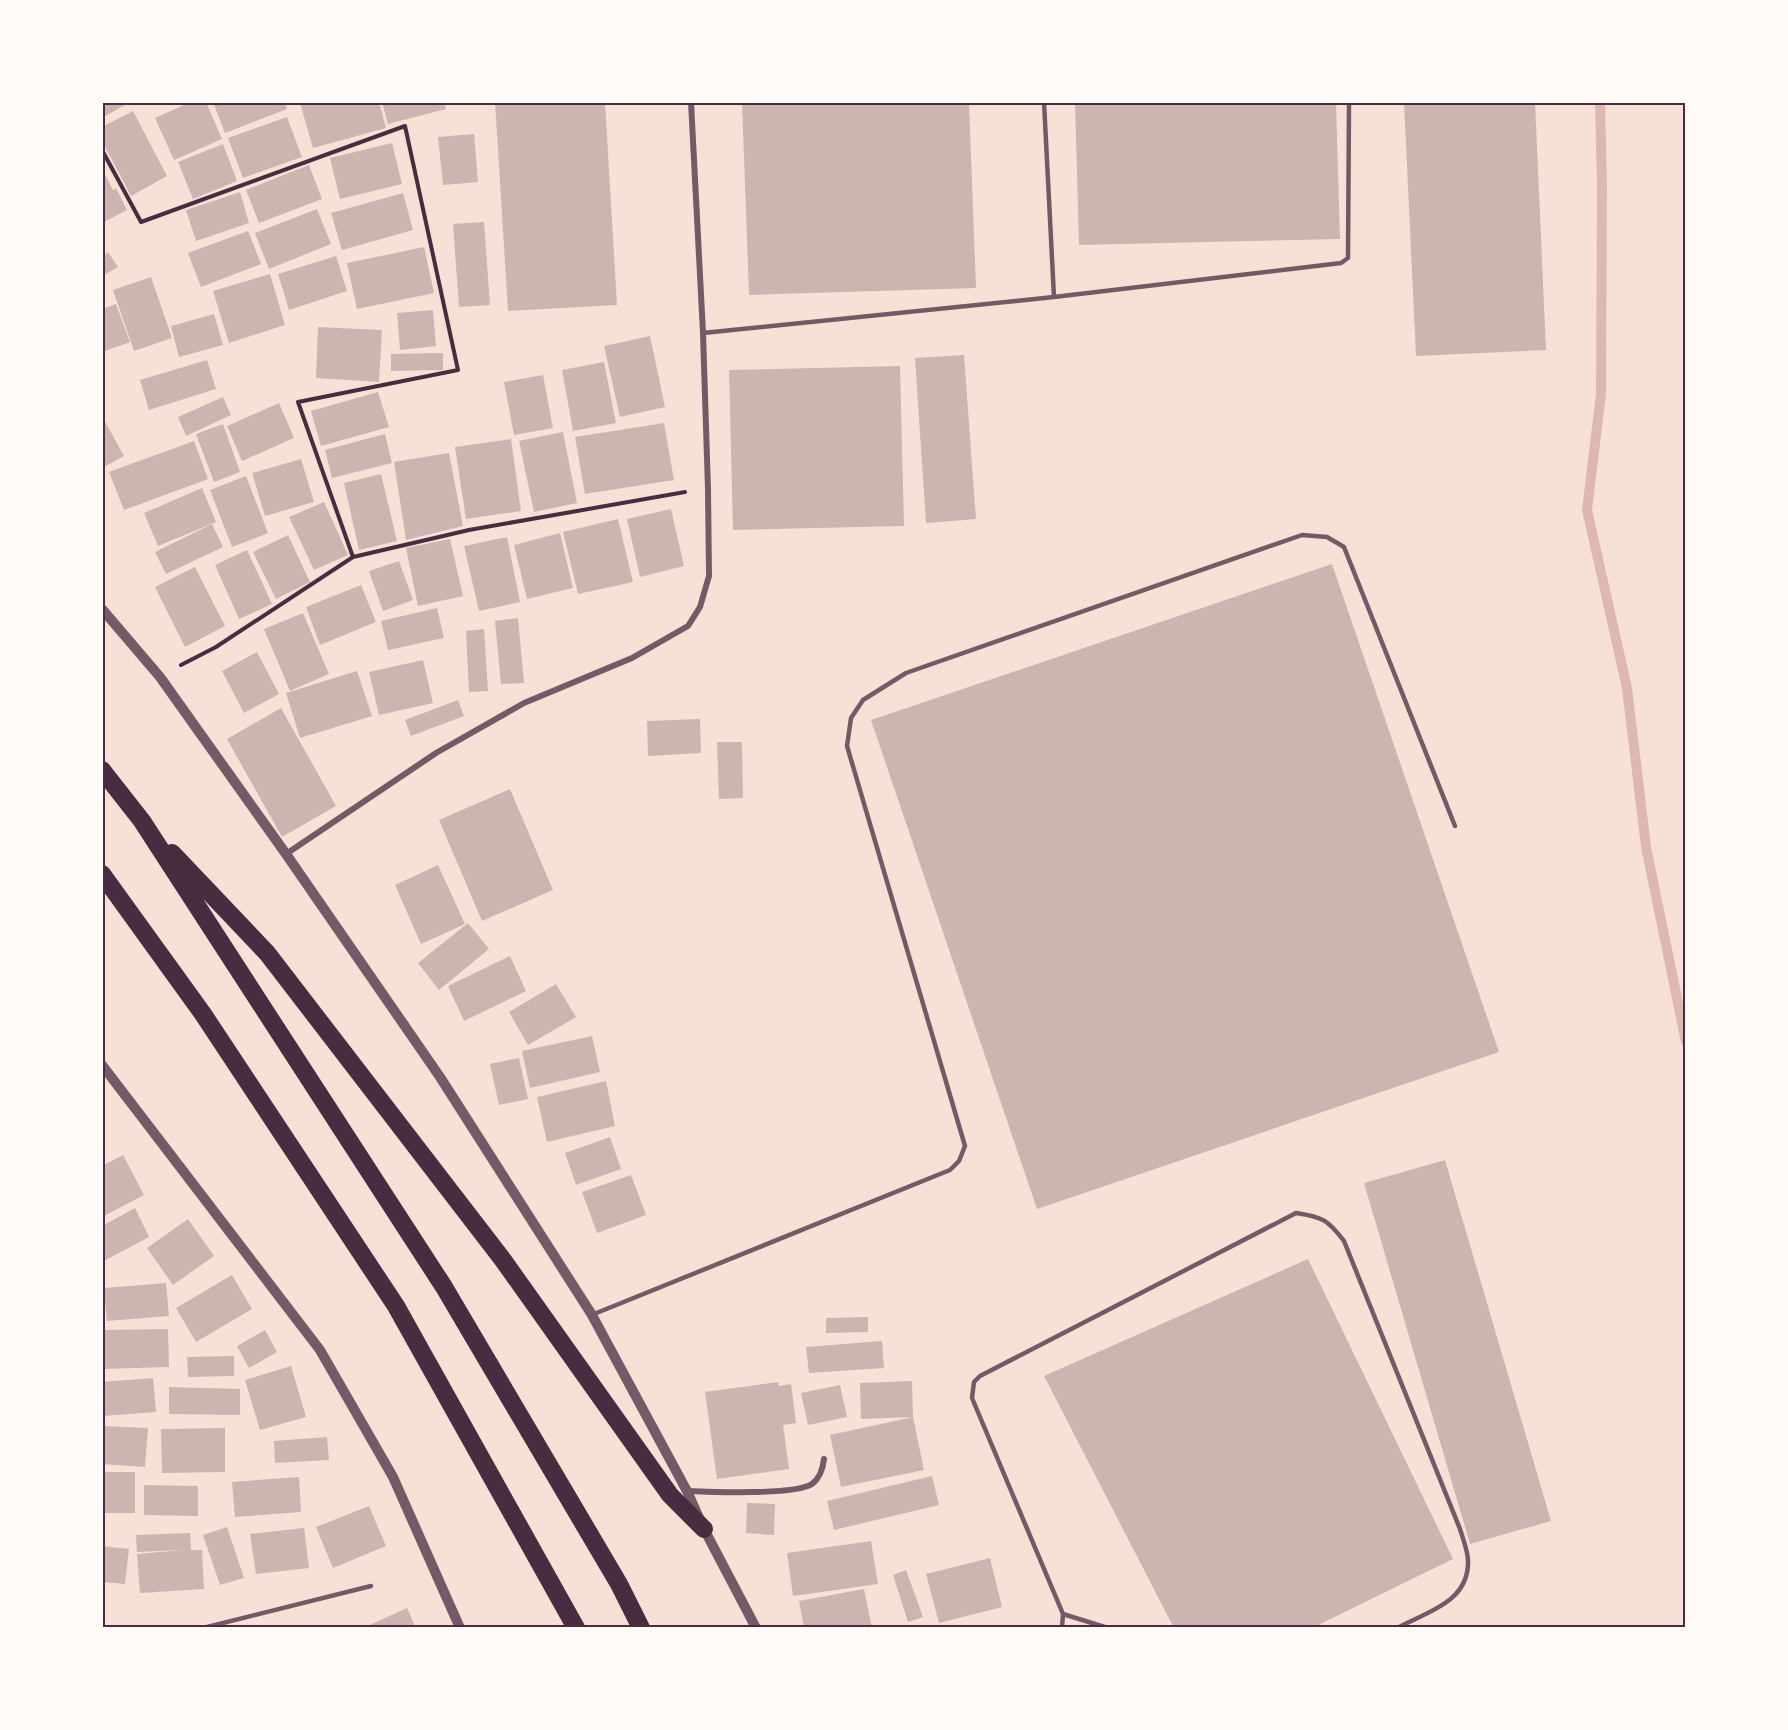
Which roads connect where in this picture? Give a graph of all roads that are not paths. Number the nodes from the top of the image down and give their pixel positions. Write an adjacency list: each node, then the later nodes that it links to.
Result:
1 (691, 102): 5 (street)
2 (1044, 102): 4 (lane)
3 (1349, 102): 4 (lane)
4 (1054, 297): 5 (lane)
5 (703, 333): 10 (street)
6 (102, 609): 10 (street)
7 (102, 770): 8 (highway)
8 (142, 821): 16 (highway); 22 (highway)
9 (1455, 826): 13 (lane)
10 (286, 854): 13 (street)
11 (102, 874): 21 (highway)
12 (102, 1065): 20 (street)
13 (592, 1315): 15 (street)
14 (824, 1459): 15 (street)
15 (687, 1491): 16 (street)
16 (704, 1529): 23 (street)
17 (371, 1586): 19 (lane)
18 (1063, 1614): 24 (lane); 25 (lane); 26 (lane)
19 (203, 1628)
20 (460, 1628)
21 (576, 1628)
22 (641, 1628)
23 (756, 1628)
24 (1062, 1628)
25 (1108, 1628)
26 (1397, 1628)

